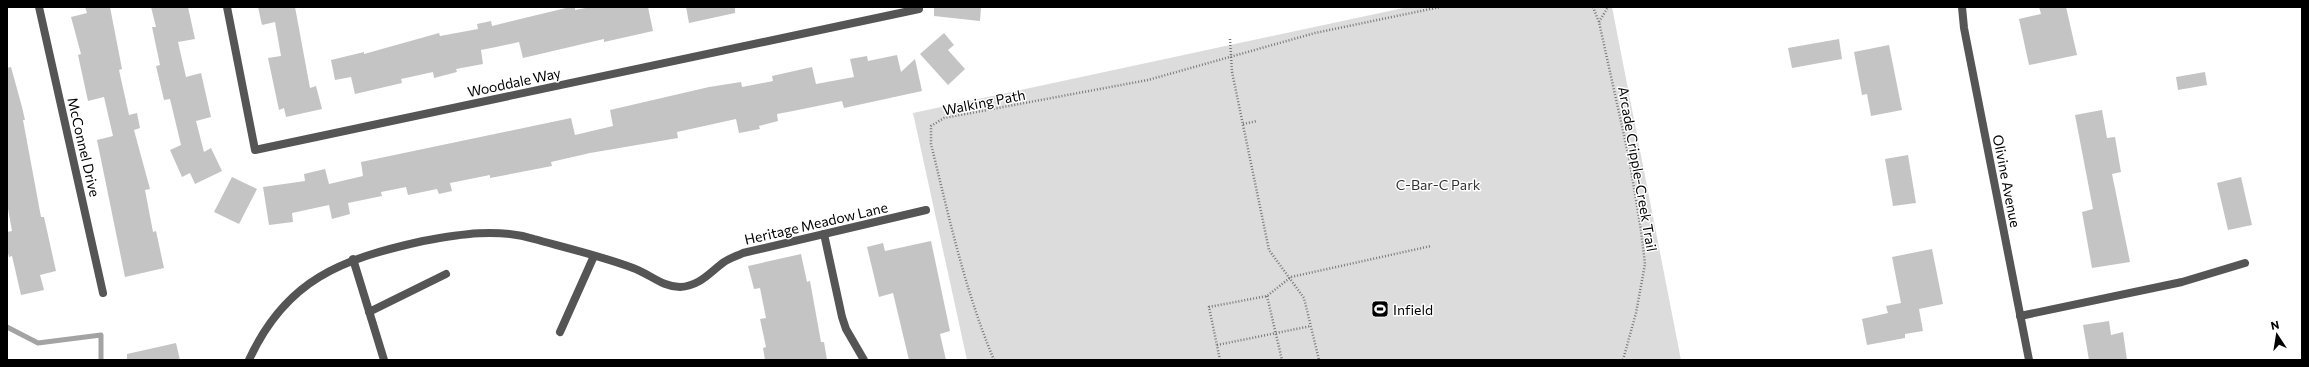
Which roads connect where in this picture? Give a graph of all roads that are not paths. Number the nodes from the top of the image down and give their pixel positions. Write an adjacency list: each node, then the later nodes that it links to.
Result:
1 (40, 7): 11 (street, McConnel Drive)
2 (227, 7): 3 (street, Wooddale Way)
3 (919, 7)
4 (1962, 7): 13 (street, Olivine Avenue)
5 (926, 210): 6 (street, Heritage Meadow Lane)
6 (824, 234): 7 (street, Heritage Meadow Lane); 17 (street)
7 (594, 256): 8 (street, Heritage Meadow Lane); 14 (street)
8 (353, 259): 12 (street); 15 (street, Heritage Meadow Lane)
9 (2245, 263): 13 (street)
10 (446, 274): 12 (street)
11 (103, 292)
12 (369, 312): 16 (street)
13 (2020, 316): 18 (street, Olivine Avenue)
14 (560, 332)
15 (249, 360)
16 (384, 360)
17 (864, 360)
18 (2029, 360)

